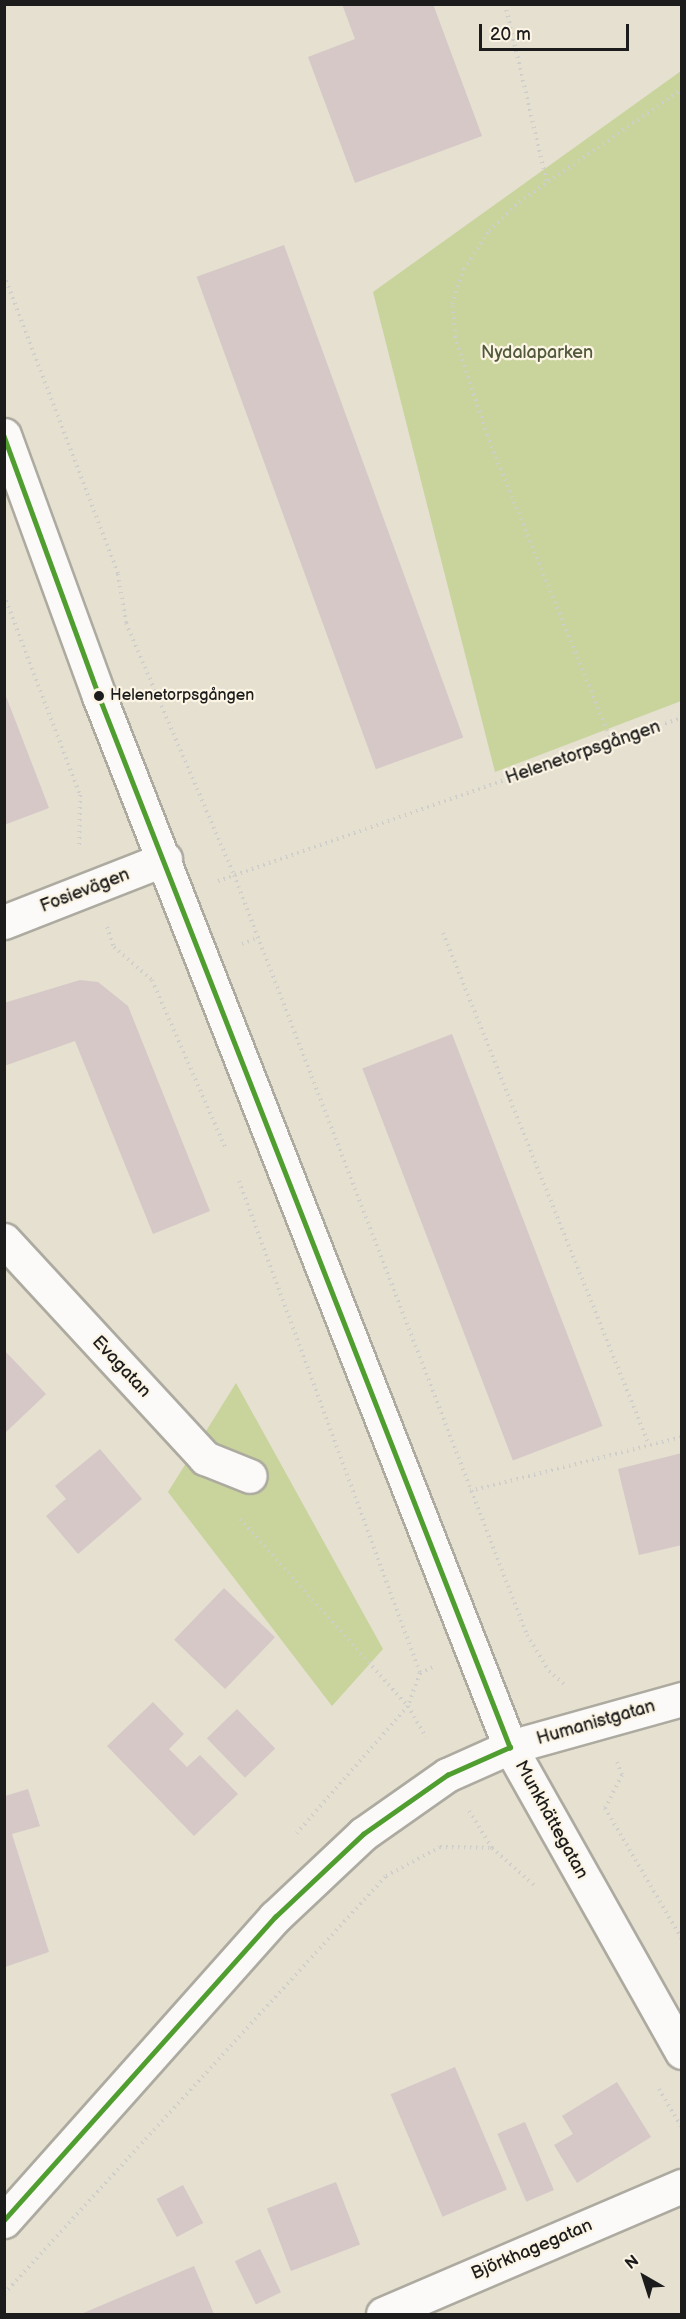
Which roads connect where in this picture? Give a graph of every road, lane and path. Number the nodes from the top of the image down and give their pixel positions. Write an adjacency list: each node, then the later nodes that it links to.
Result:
1 (505, 4): 3 (path)
2 (681, 89): 3 (path)
3 (547, 183): 7 (path)
4 (4, 275): 9 (path)
5 (4, 435): 8 (main road, Munkhättegatan)
6 (681, 718): 7 (path, Helenetorpsgången)
7 (612, 742): 9 (path, Helenetorpsgången)
8 (165, 859): 10 (main road, Munkhättegatan); 11 (main road, Fosievägen)
9 (234, 875): 10 (path, Helenetorpsgången); 17 (path)
10 (179, 893): 20 (main road, Munkhättegatan)
11 (4, 922)
12 (443, 933): 15 (path)
13 (4, 1240): 16 (main road, Evagatan)
14 (681, 1437): 15 (path)
15 (649, 1445): 17 (path)
16 (250, 1476): 21 (path)
17 (470, 1491): 19 (path)
18 (681, 1699): 19 (main road, Humanistgatan)
19 (603, 1720): 20 (main road, Humanistgatan); 24 (path)
20 (510, 1747): 21 (main road, Humanistgatan); 25 (main road, Munkhättegatan)
21 (447, 1775): 22 (path); 29 (main road, Humanistgatan)
22 (492, 1848): 23 (path); 30 (path)
23 (542, 1893)
24 (681, 1939)
25 (681, 2052)
26 (653, 2078): 27 (path)
27 (681, 2128)
28 (681, 2186): 31 (main road, Björkhagegatan)
29 (4, 2221)
30 (4, 2294)
31 (383, 2314)

